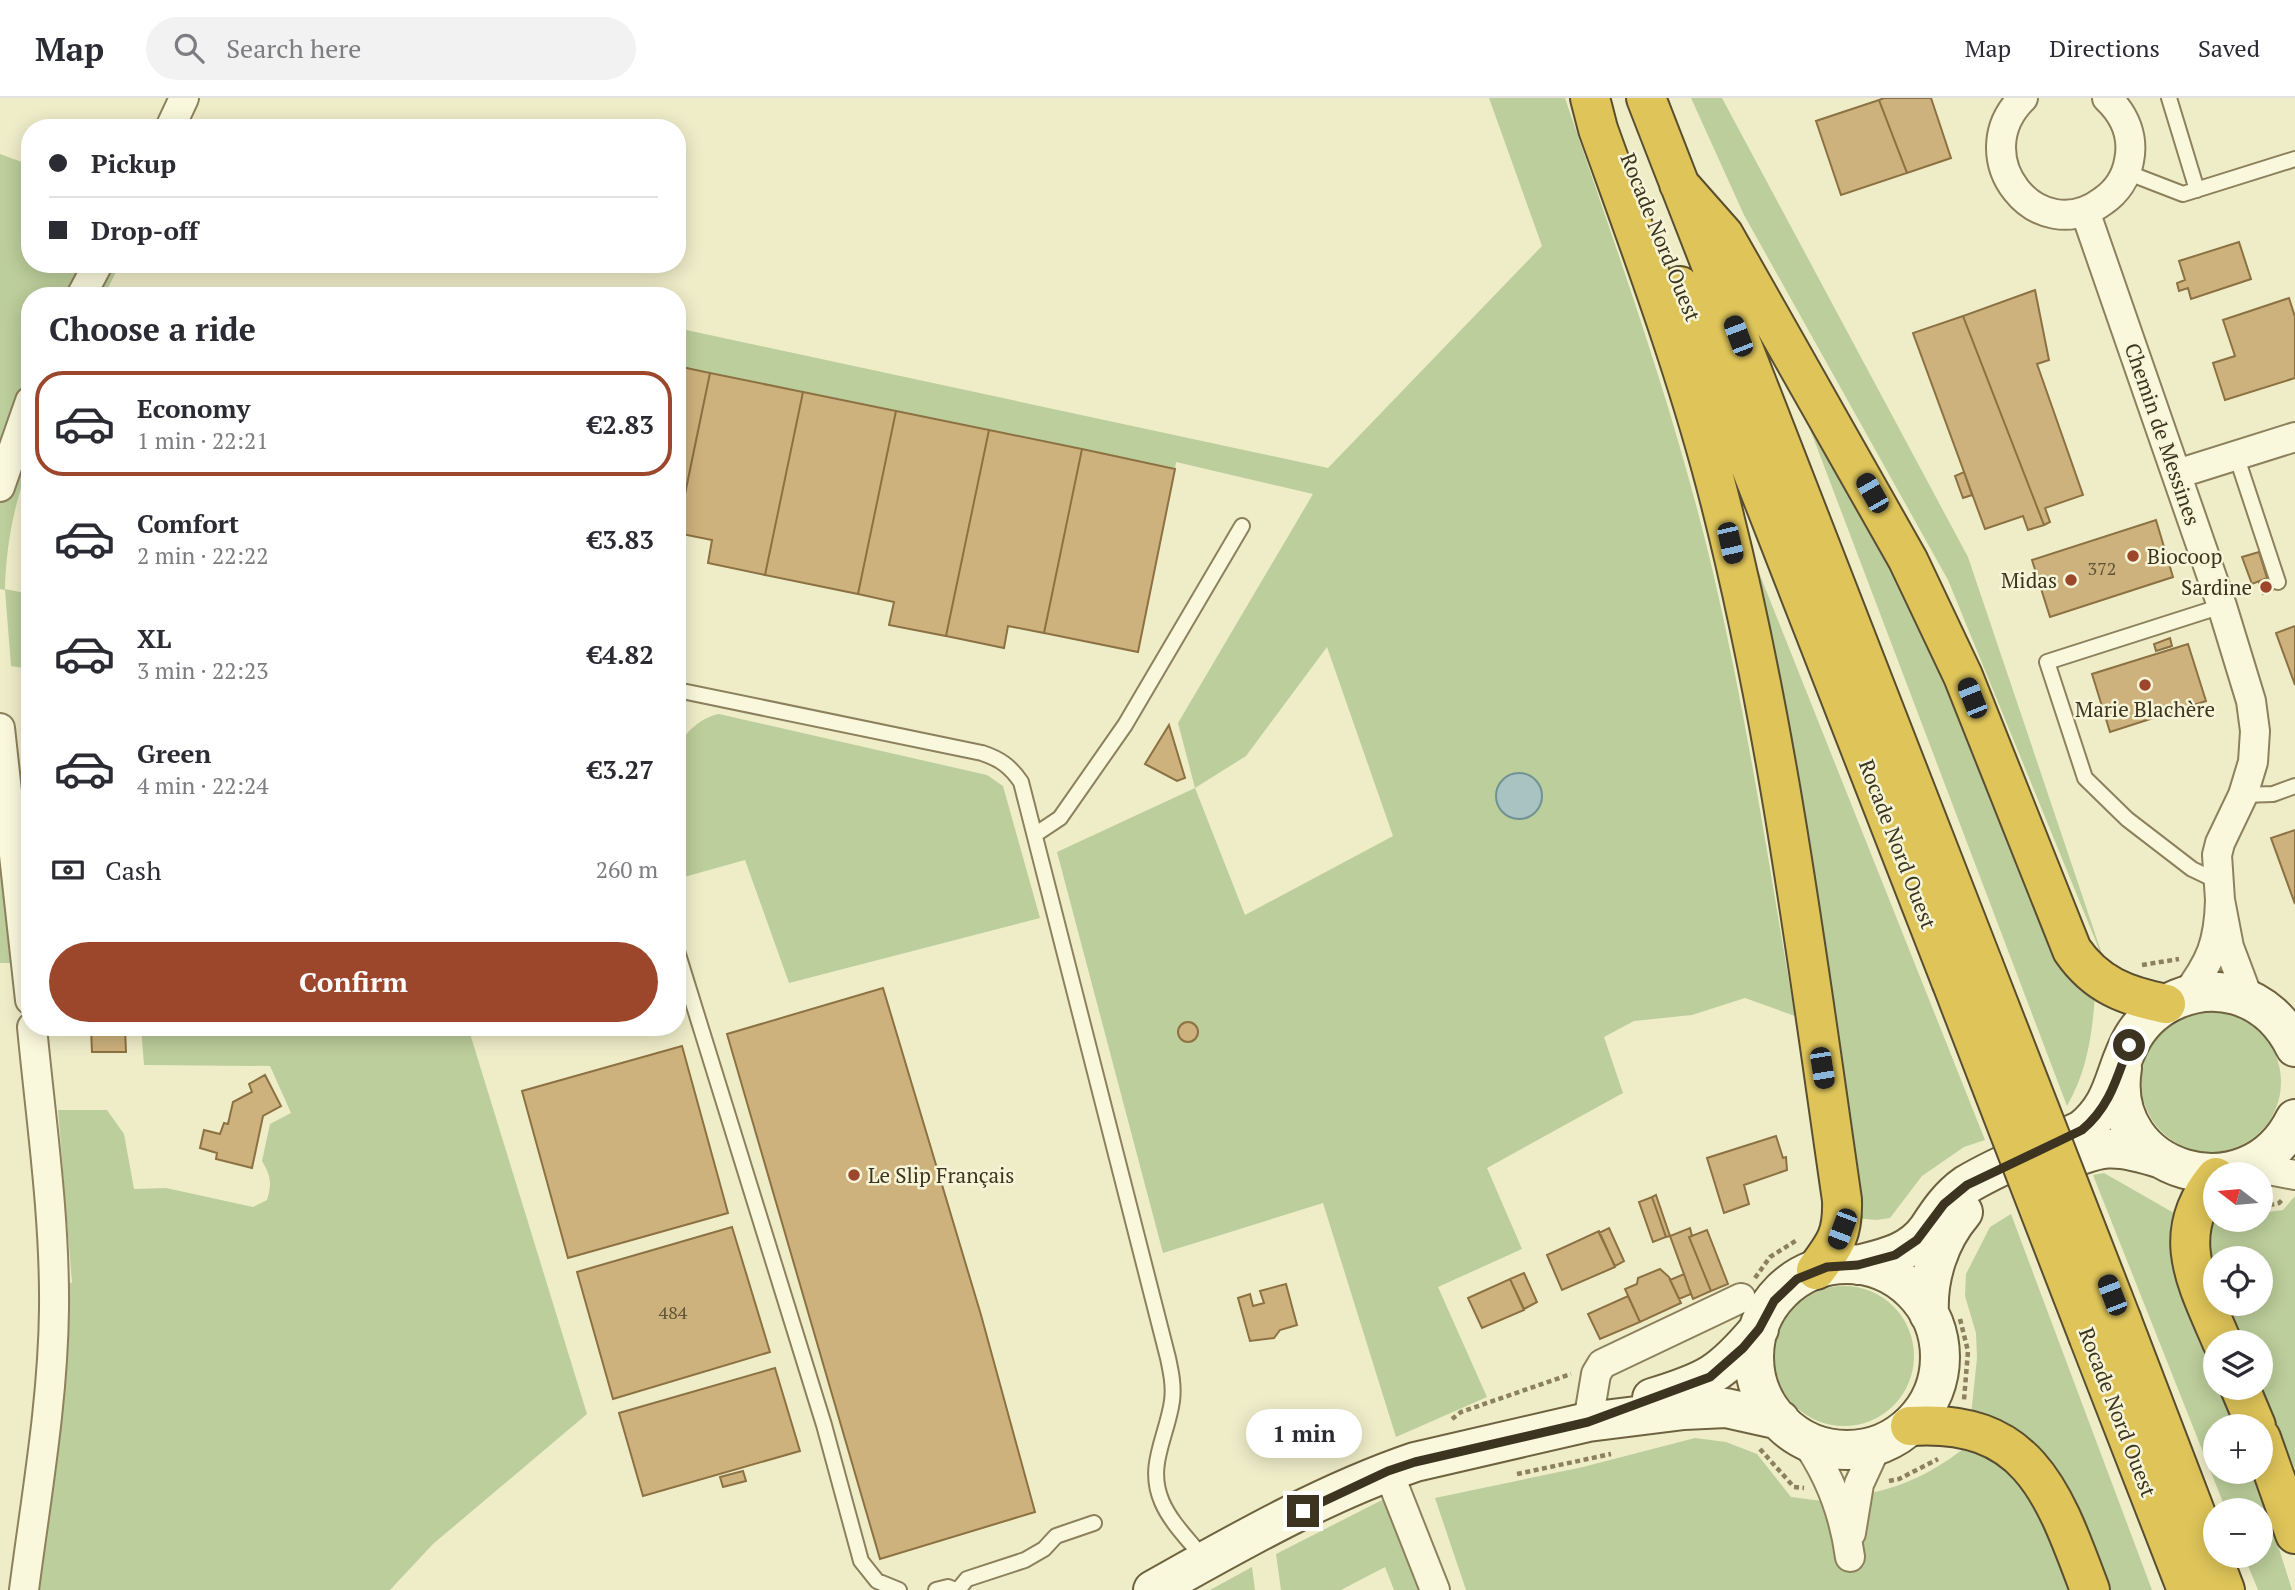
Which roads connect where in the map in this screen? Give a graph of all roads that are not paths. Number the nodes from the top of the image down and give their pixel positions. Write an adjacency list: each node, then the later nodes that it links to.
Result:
1 (184, 98): 8 (street)
2 (1590, 98): 44 (highway)
3 (1607, 98): 29 (highway, Rocade Nord Ouest)
4 (1646, 98): 11 (highway, Rocade Nord Ouest)
5 (2023, 98): 13 (street)
6 (2107, 98): 10 (street)
7 (2169, 98): 12 (lane)
8 (174, 119)
9 (2295, 159): 12 (lane)
10 (2126, 172): 12 (lane); 13 (street)
11 (1679, 184): 29 (highway, Rocade Nord Ouest); 31 (highway)
12 (2197, 190)
13 (2085, 211): 17 (street, Chemin de Messines)
14 (21, 427): 18 (street)
15 (2295, 437): 16 (street)
16 (2236, 455): 17 (street); 20 (lane)
17 (2177, 474): 21 (street, Chemin de Messines)
18 (0, 487)
19 (1242, 526): 26 (lane)
20 (2278, 582)
21 (2222, 606): 25 (street, Chemin de Messines); 27 (lane)
22 (686, 697): 26 (lane)
23 (0, 728): 28 (street)
24 (2295, 786): 25 (lane)
25 (2243, 795): 27 (street, Chemin de Messines)
26 (1036, 834): 57 (lane)
27 (2218, 890): 31 (street, Chemin de Messines); 32 (street, Chemin de Messines)
28 (21, 918)
29 (1967, 972): 47 (highway, Rocade Nord Ouest, bridge)
30 (686, 980): 59 (lane)
31 (2176, 1000): 32 (main road); 35 (main road)
32 (2269, 1006): 34 (main road)
33 (33, 1036): 58 (street)
34 (2295, 1047)
35 (2123, 1062): 37 (main road); 43 (main road)
36 (2295, 1119): 38 (main road)
37 (2162, 1159): 39 (main road); 45 (main road)
38 (2248, 1162)
39 (2203, 1172)
40 (2273, 1174): 41 (street)
41 (2295, 1175)
42 (2203, 1194): 48 (highway)
43 (1858, 1265): 44 (main road); 45 (main road)
44 (1816, 1270): 46 (main road)
45 (1943, 1312): 50 (main road)
46 (1750, 1313): 49 (main road); 49 (street); 51 (main road)
47 (2105, 1330): 65 (highway, Rocade Nord Ouest); 66 (highway, Rocade Nord Ouest)
48 (2217, 1330)
49 (1588, 1422): 51 (main road); 53 (main road)
50 (1910, 1426): 52 (main road); 64 (highway)
51 (1792, 1430): 52 (main road); 52 (street)
52 (1877, 1445)
53 (1388, 1471): 57 (main road); 63 (street)
54 (2273, 1472): 56 (highway)
55 (1094, 1523): 61 (lane)
56 (2295, 1534)
57 (1206, 1561): 62 (main road)
58 (24, 1590)
59 (899, 1590)
60 (936, 1590): 61 (lane)
61 (957, 1590)
62 (1153, 1590)
63 (1435, 1590)
64 (2090, 1590)
65 (2187, 1590)
66 (2225, 1590)

